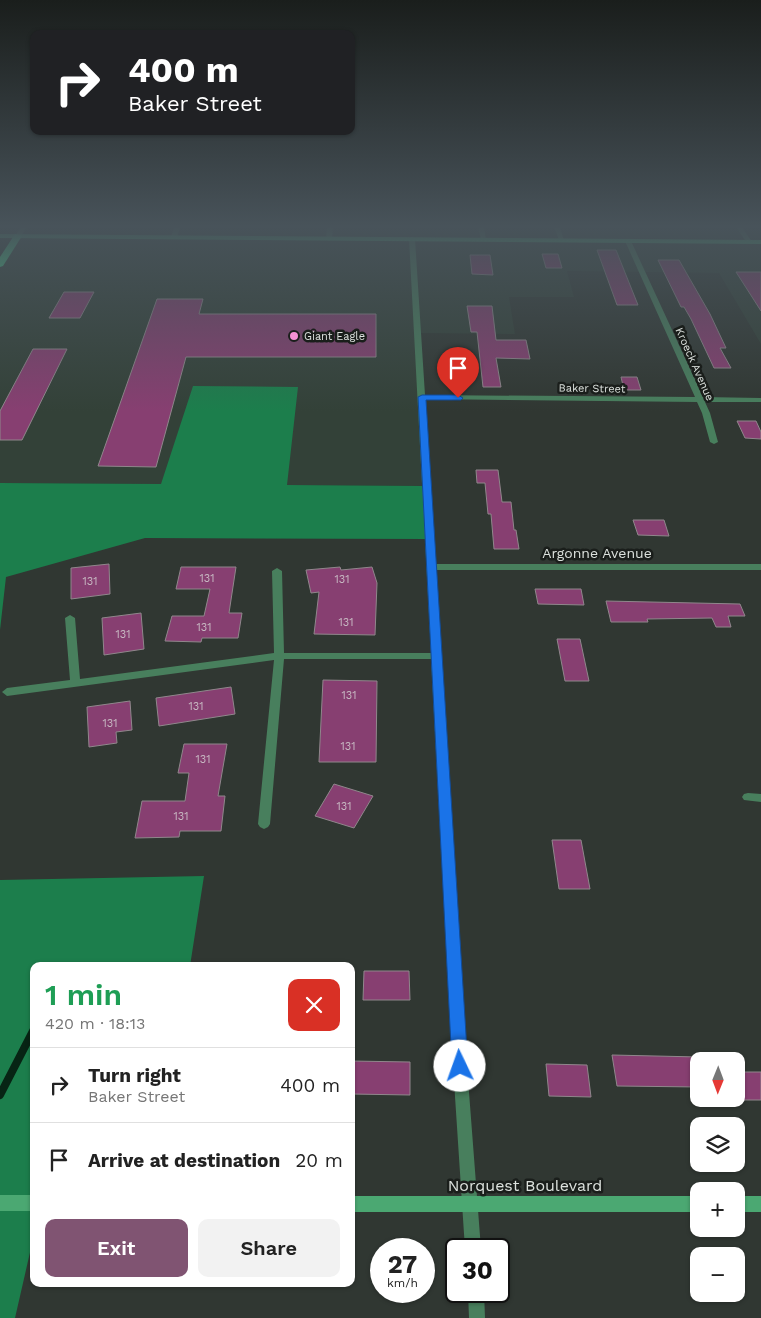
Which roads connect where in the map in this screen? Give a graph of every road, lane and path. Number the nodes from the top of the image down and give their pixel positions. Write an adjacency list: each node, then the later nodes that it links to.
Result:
1 (415, 289): 3 (street)
2 (650, 289): 4 (street, Kroeck Avenue)
3 (422, 397): 4 (street, Baker Street); 7 (street)
4 (700, 400): 5 (street, Baker Street); 6 (street, Kroeck Avenue)
5 (761, 400)
6 (714, 442)
7 (432, 567): 8 (street, Argonne Avenue); 12 (street)
8 (761, 567)
9 (277, 571): 11 (street)
10 (70, 618): 13 (street)
11 (279, 656): 12 (street); 13 (street); 17 (street)
12 (437, 656): 21 (street)
13 (75, 683): 14 (street)
14 (7, 692)
15 (748, 797): 16 (street)
16 (761, 798)
17 (264, 824)
18 (0, 1204): 19 (street)
19 (30, 1204)
20 (355, 1204): 21 (street, Norquest Boulevard)
21 (470, 1204): 22 (street, Norquest Boulevard); 25 (street)
22 (690, 1204)
23 (745, 1204): 24 (street)
24 (761, 1204)
25 (472, 1238)
26 (476, 1303): 27 (street)
27 (477, 1318)

